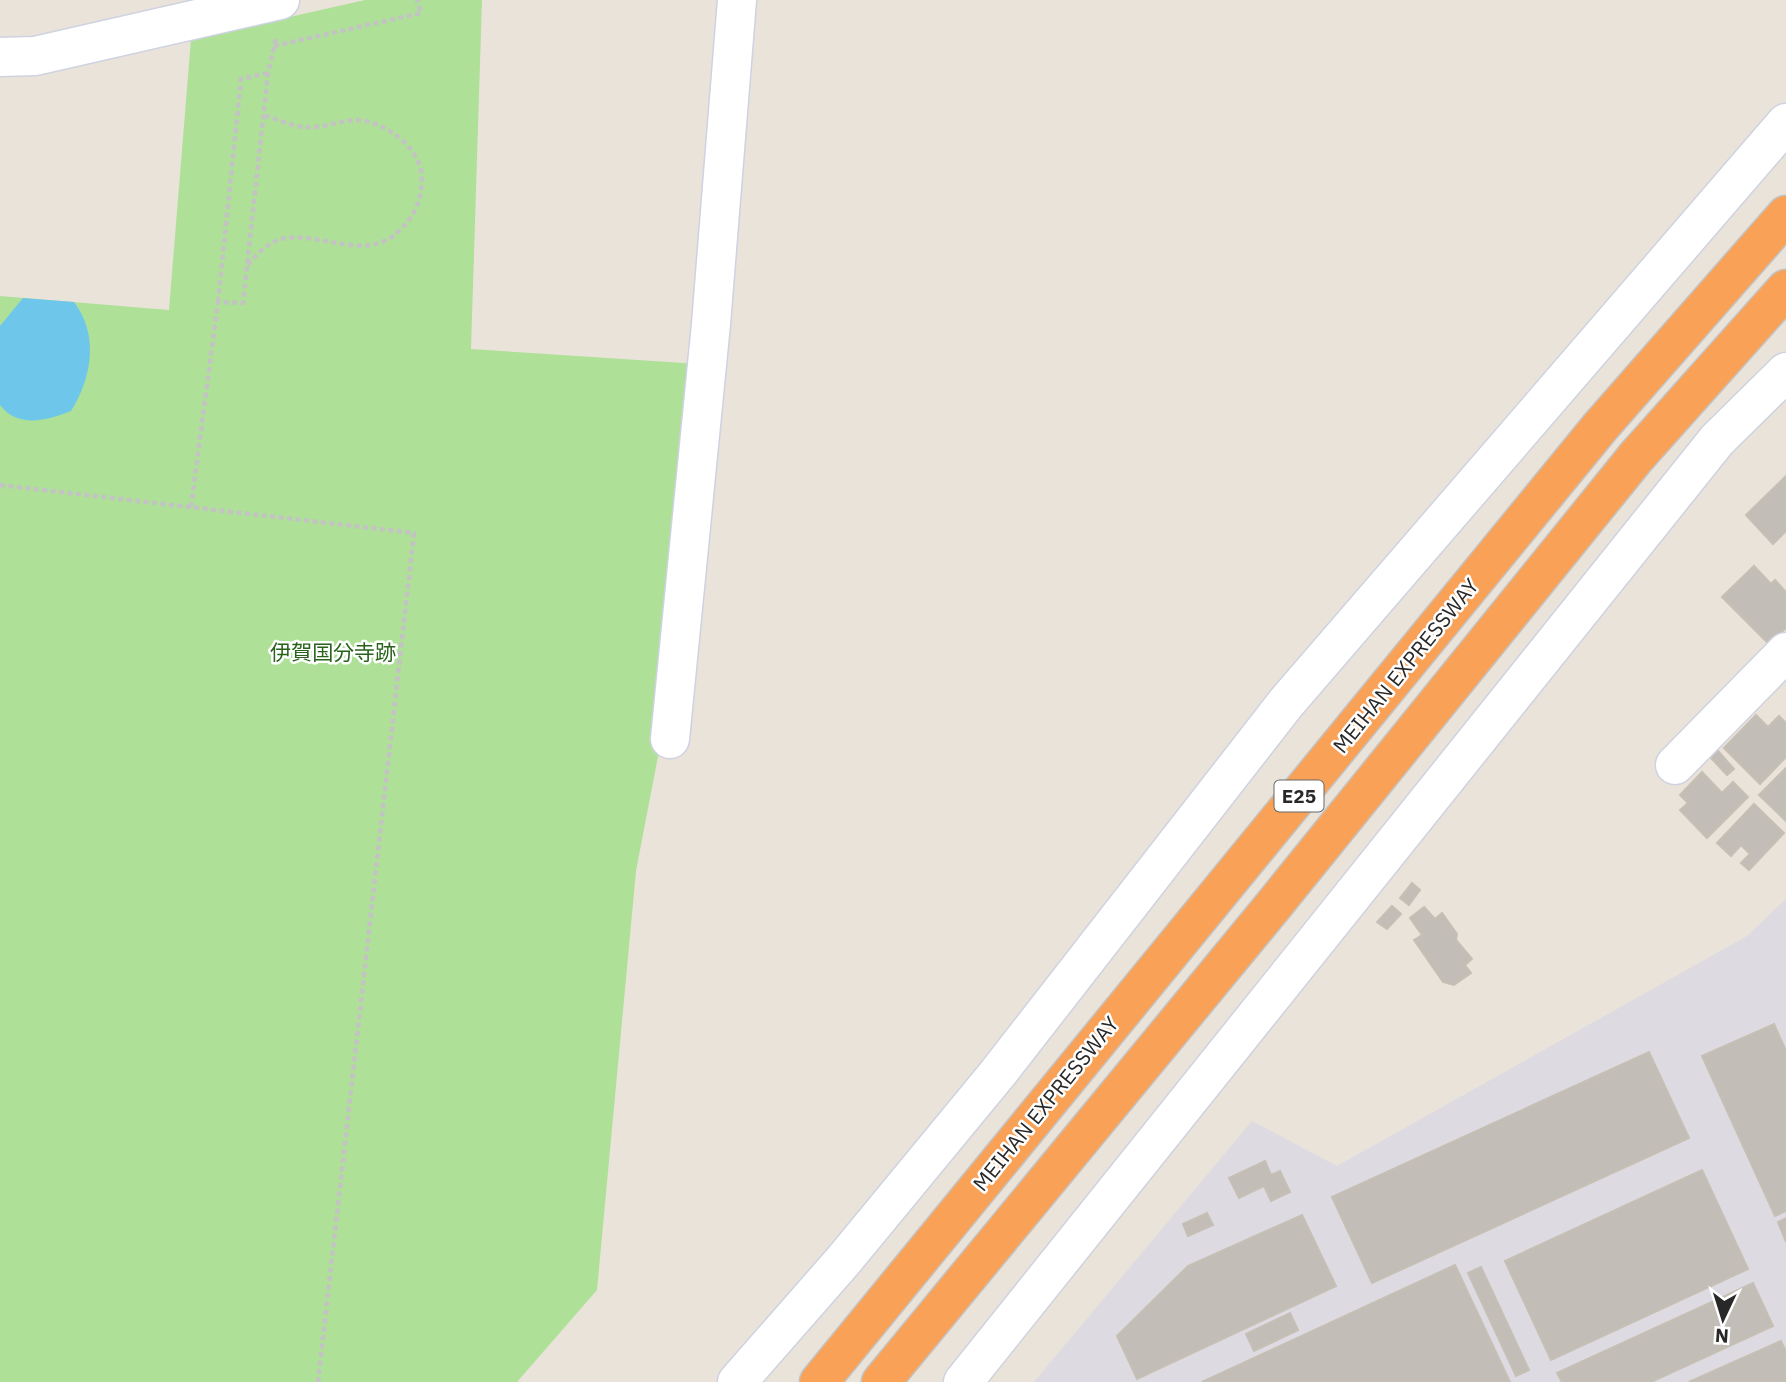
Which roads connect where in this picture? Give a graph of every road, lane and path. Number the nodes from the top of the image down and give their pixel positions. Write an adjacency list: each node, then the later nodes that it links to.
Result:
1 (417, 0): 4 (path)
2 (737, 0): 17 (street)
3 (278, 17): 4 (path); 5 (street)
4 (274, 46): 6 (path)
5 (0, 57)
6 (268, 73): 7 (path); 12 (path)
7 (264, 115): 10 (path); 10 (path)
8 (1786, 123): 20 (street)
9 (1786, 215): 21 (highway, MEIHAN EXPRESSWAY / E25)
10 (248, 265): 12 (path)
11 (1786, 289): 22 (highway, E25)
12 (218, 302): 15 (path)
13 (1786, 372): 23 (street)
14 (0, 485): 15 (path)
15 (191, 507): 19 (path)
16 (1780, 669): 18 (street)
17 (670, 739)
18 (1675, 765)
19 (318, 1382)
20 (737, 1382)
21 (819, 1382)
22 (881, 1382)
23 (962, 1382)

